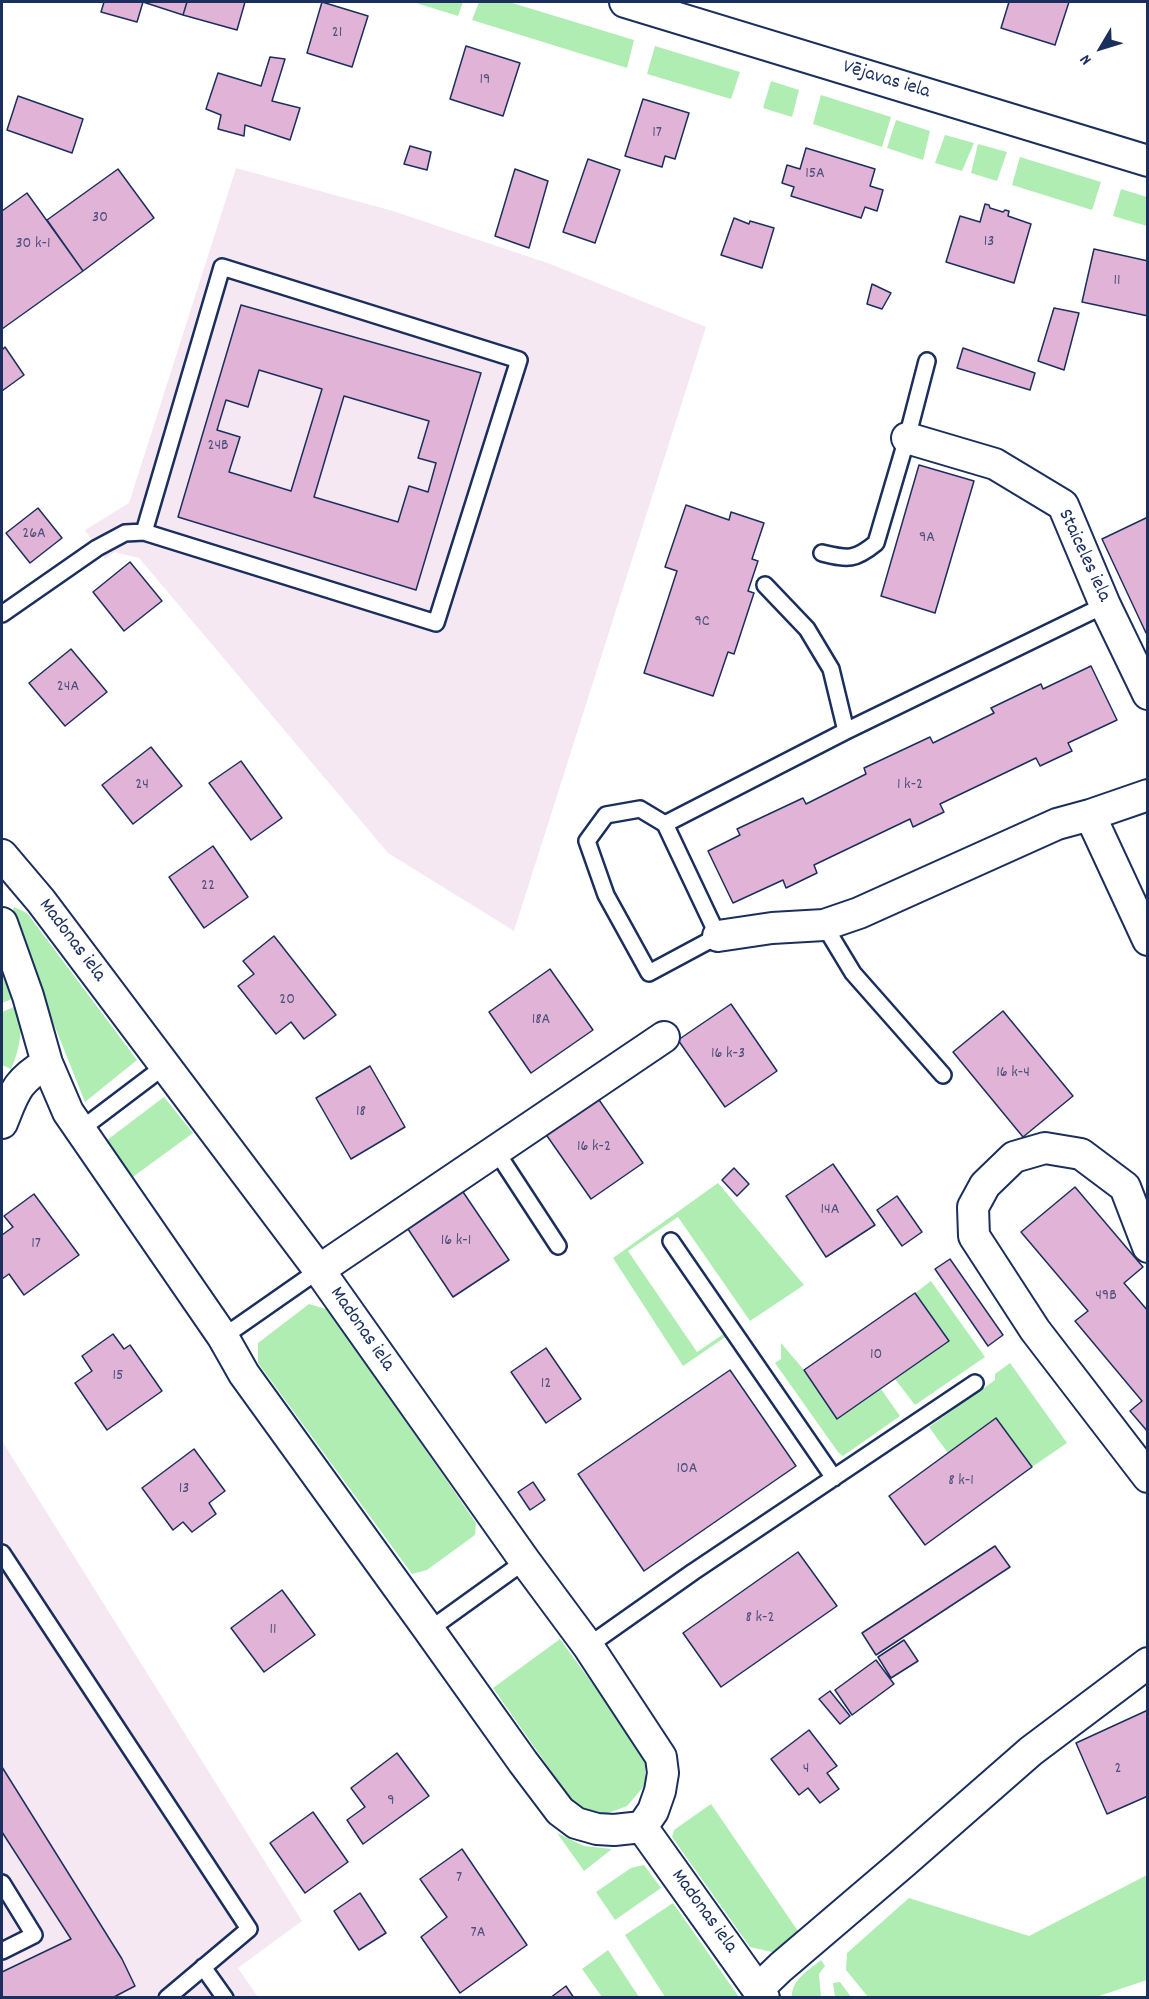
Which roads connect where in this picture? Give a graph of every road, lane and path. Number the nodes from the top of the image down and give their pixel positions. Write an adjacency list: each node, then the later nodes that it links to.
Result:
1 (625, 2): 2 (street, Vējavas iela)
2 (1148, 161)
3 (927, 361): 4 (lane)
4 (907, 438): 6 (lane); 8 (street, Staiceles iela)
5 (144, 532): 5 (lane); 9 (lane)
6 (822, 553)
7 (765, 585): 11 (lane)
8 (1105, 606): 10 (street, Staiceles iela); 11 (lane)
9 (2, 614)
10 (1148, 694)
11 (846, 731): 14 (lane)
12 (1148, 795): 13 (street)
13 (1090, 815): 17 (street); 19 (street)
14 (665, 824): 18 (lane); 18 (lane)
15 (2, 855): 22 (street, Madonas iela)
16 (2, 923): 21 (street)
17 (824, 925): 18 (street); 23 (lane)
18 (718, 936)
19 (1148, 940)
20 (664, 1037): 26 (street)
21 (47, 1063): 24 (street); 25 (street)
22 (166, 1065): 25 (lane); 30 (street, Madonas iela)
23 (943, 1075)
24 (2, 1123)
25 (80, 1130): 31 (street)
26 (495, 1151): 28 (lane); 30 (street)
27 (672, 1241): 34 (lane)
28 (558, 1246)
29 (1148, 1247): 33 (street)
30 (319, 1270): 31 (lane); 36 (street, Madonas iela)
31 (223, 1337): 37 (street)
32 (975, 1383): 34 (lane)
33 (1148, 1477)
34 (834, 1478): 38 (lane)
35 (2, 1553): 43 (lane)
36 (525, 1561): 37 (lane); 38 (street, Madonas iela)
37 (429, 1630): 40 (street)
38 (588, 1646): 40 (street, Madonas iela)
39 (1148, 1663): 44 (street)
40 (642, 1827): 44 (street, Madonas iela)
41 (2, 1883): 42 (lane)
42 (2, 1951)
43 (203, 1967): 45 (lane); 46 (lane)
44 (761, 1993)
45 (167, 1998)
46 (225, 1998)

